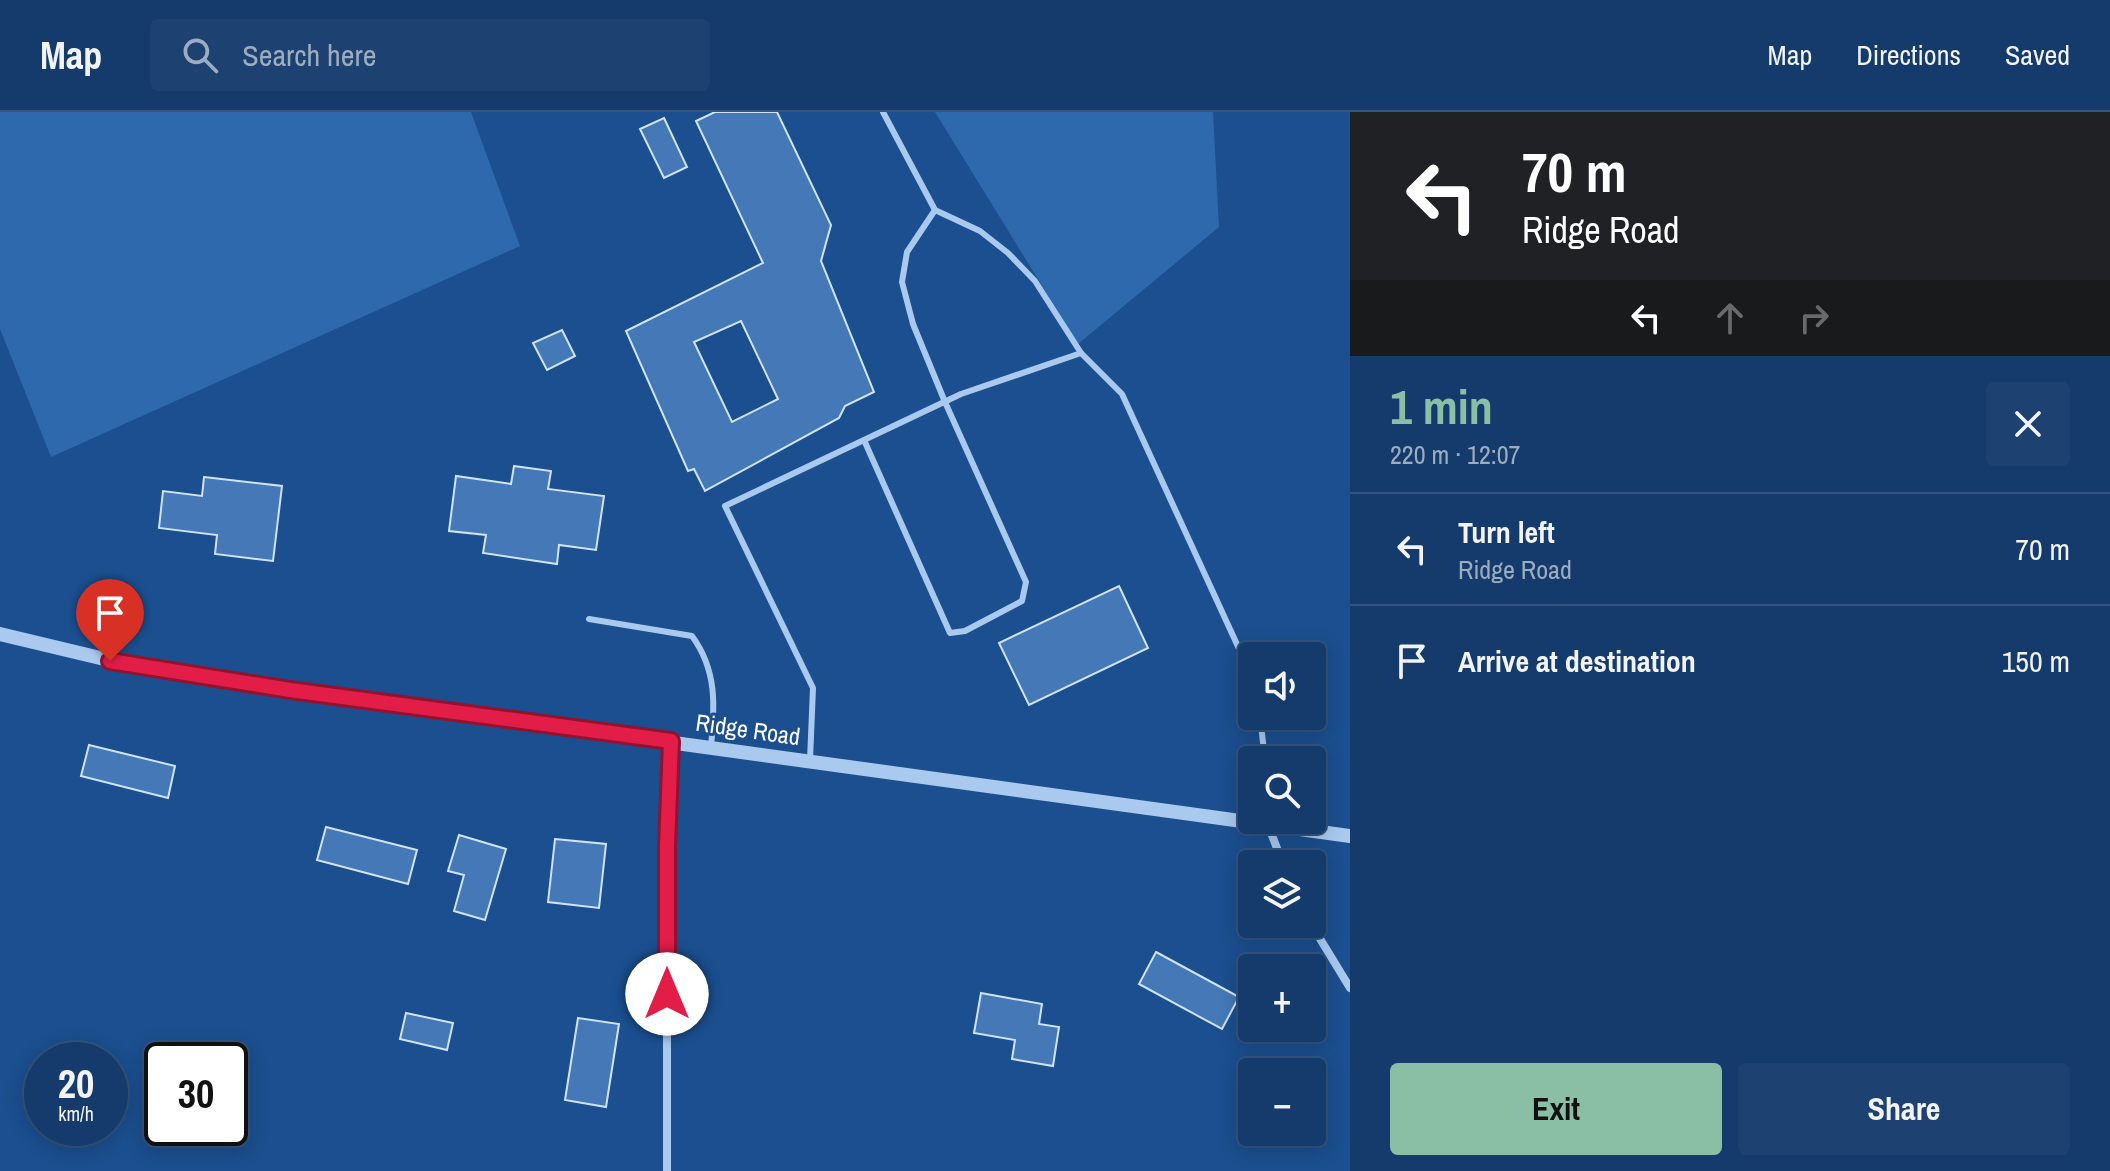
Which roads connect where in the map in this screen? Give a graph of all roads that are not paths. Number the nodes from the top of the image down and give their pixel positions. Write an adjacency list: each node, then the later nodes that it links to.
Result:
1 (883, 112): 2 (lane)
2 (935, 210): 3 (lane); 4 (lane)
3 (1081, 353): 4 (lane); 8 (lane)
4 (945, 402): 5 (lane); 5 (lane)
5 (864, 440): 11 (lane)
6 (589, 619): 10 (lane)
7 (0, 634): 9 (street, Ridge Road)
8 (1238, 647)
9 (671, 741): 10 (street, Ridge Road); 17 (street)
10 (711, 746): 11 (street, Ridge Road)
11 (810, 760): 12 (street, Ridge Road)
12 (1238, 818)
13 (1326, 832): 14 (street, Ridge Road)
14 (1350, 836)
15 (1320, 938): 16 (street)
16 (1350, 988)
17 (667, 1171)

